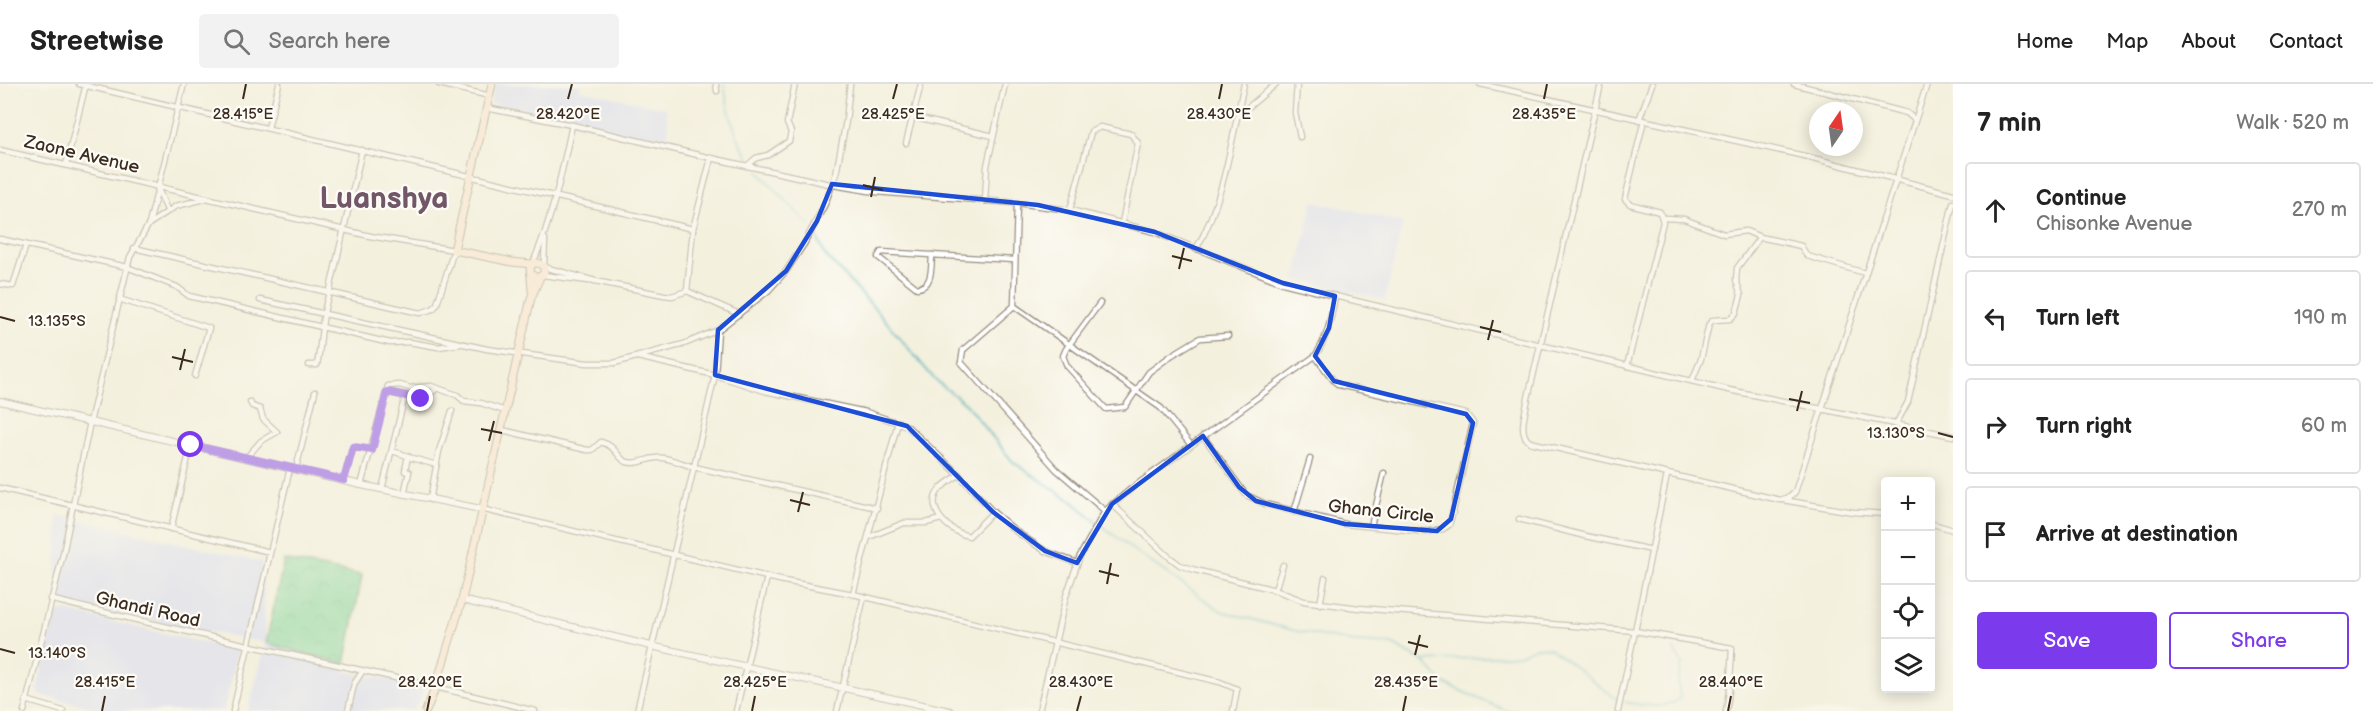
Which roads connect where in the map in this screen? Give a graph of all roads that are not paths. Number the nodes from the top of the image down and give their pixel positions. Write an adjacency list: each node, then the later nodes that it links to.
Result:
1 (79, 84): 19 (street)
2 (184, 84): 22 (street)
3 (279, 84): 30 (street)
4 (439, 84): 21 (street)
5 (492, 84): 21 (main road)
6 (716, 84): 20 (street)
7 (795, 84): 38 (street)
8 (850, 84): 83 (street)
9 (921, 84): 26 (street)
10 (1005, 84): 31 (street)
11 (1244, 84): 25 (street)
12 (1275, 84): 25 (street)
13 (1297, 84): 32 (street)
14 (1480, 84): 24 (street)
15 (1601, 84): 24 (street)
16 (1652, 84): 27 (street)
17 (1794, 84): 28 (street)
18 (1927, 84): 28 (street)
19 (86, 85): 22 (street); 37 (street)
20 (717, 91)
21 (490, 96): 23 (main road)
22 (178, 107): 30 (street); 41 (street)
23 (486, 108): 29 (street); 39 (main road)
24 (1594, 110): 27 (street); 89 (street)
25 (1238, 116): 61 (street)
26 (912, 117): 31 (street); 33 (street)
27 (1641, 120): 40 (street); 50 (street)
28 (1915, 120): 40 (street)
29 (572, 125): 36 (street); 43 (street)
30 (268, 128): 35 (street)
31 (993, 136): 45 (street)
32 (1300, 137)
33 (906, 143)
34 (0, 150): 37 (street, Zaone Avenue)
35 (362, 150): 39 (street); 54 (street)
36 (711, 159): 38 (street); 55 (street)
37 (66, 165): 41 (street, Zaone Avenue)
38 (746, 166): 45 (street, bridge)
39 (471, 176): 43 (street); 62 (main road)
40 (1896, 181): 42 (street); 69 (street)
41 (158, 187): 44 (street, Zaone Avenue); 48 (street); 52 (street)
42 (1953, 194)
43 (556, 198): 55 (street); 56 (street)
44 (210, 199): 48 (street); 54 (street, Zaone Avenue)
45 (985, 201): 46 (street)
46 (1017, 203): 49 (street); 64 (street)
47 (1953, 203): 53 (street)
48 (167, 210): 52 (street)
49 (1070, 210): 51 (street); 51 (street)
50 (1664, 218): 57 (street); 94 (street)
51 (1122, 223): 61 (street)
52 (149, 224): 60 (street)
53 (1951, 225): 111 (street)
54 (342, 229): 62 (street, Zaone Avenue); 75 (street)
55 (693, 229): 74 (street)
56 (545, 236): 66 (street); 67 (street)
57 (1760, 237): 69 (street); 97 (street)
58 (0, 239): 59 (street)
59 (26, 245): 68 (street); 73 (street)
60 (134, 248): 68 (street); 75 (street)
61 (1196, 249): 76 (street)
62 (454, 250): 65 (main road); 75 (street)
63 (932, 255): 63 (street); 64 (street)
64 (1014, 261): 81 (street)
65 (512, 262): 66 (main road); 70 (main road)
66 (533, 264): 67 (main road); 70 (main road)
67 (544, 266): 71 (main road); 72 (street)
68 (127, 267): 78 (street); 84 (street)
69 (1865, 273): 106 (street)
70 (531, 274): 71 (main road); 77 (main road)
71 (542, 276): 72 (street); 77 (main road)
72 (595, 281): 74 (street)
73 (0, 284)
74 (687, 291): 83 (street)
75 (329, 294): 82 (street)
76 (1335, 296): 89 (street); 91 (street)
77 (531, 298): 90 (main road)
78 (119, 299): 96 (street); 109 (street)
79 (260, 300): 82 (street)
80 (1100, 303): 88 (street)
81 (1014, 306): 88 (street); 139 (street)
82 (324, 314): 84 (street); 87 (street)
83 (739, 314): 85 (street)
84 (323, 328): 87 (street); 93 (street)
85 (718, 330): 92 (street); 95 (street)
86 (1228, 336): 101 (street)
87 (463, 343): 90 (street)
88 (1070, 344): 101 (street); 101 (street)
89 (1540, 344): 94 (street); 127 (street)
90 (519, 354): 92 (street); 108 (main road)
91 (1315, 356): 113 (street); 146 (street, Ghana Circle)
92 (637, 357): 95 (street)
93 (309, 365)
94 (1627, 366): 97 (street)
95 (715, 375): 110 (street); 123 (street)
96 (195, 376)
97 (1692, 381): 106 (street)
98 (406, 387): 99 (street); 100 (street); 103 (street)
99 (436, 389): 103 (street); 108 (street)
100 (387, 392): 103 (street); 118 (street)
101 (1137, 392): 117 (street)
102 (315, 393): 124 (street)
103 (404, 395): 115 (street)
104 (0, 401): 109 (street)
105 (250, 402): 120 (street)
106 (1821, 410): 111 (street); 134 (street)
107 (452, 411): 122 (street)
108 (505, 411): 112 (main road)
109 (90, 422): 116 (street); 136 (street)
110 (898, 422): 126 (street); 137 (street)
111 (1896, 424): 114 (street)
112 (502, 430): 123 (street); 138 (main road)
113 (1203, 436): 117 (street); 141 (street, Ghana Circle)
114 (1953, 436)
115 (394, 439): 119 (street); 131 (street)
116 (191, 445): 120 (street); 147 (street)
117 (1191, 445): 135 (street)
118 (372, 450): 128 (street); 129 (street)
119 (408, 457): 122 (street); 132 (street)
120 (246, 458): 124 (street)
121 (1310, 459): 141 (street)
122 (437, 465): 133 (street)
123 (694, 467): 137 (street); 154 (street)
124 (293, 469): 128 (street); 150 (street)
125 (1384, 472): 146 (street)
126 (959, 475): 140 (street); 143 (street)
127 (1667, 475): 134 (street); 152 (street)
128 (344, 480): 129 (street)
129 (361, 485): 131 (street)
130 (0, 488): 136 (street)
131 (382, 489): 132 (street)
132 (404, 494): 133 (street)
133 (430, 500): 138 (street)
134 (1780, 500): 142 (street)
135 (1112, 504): 139 (street); 159 (street)
136 (72, 505): 147 (street); 162 (street)
137 (877, 508): 149 (street)
138 (481, 509): 154 (street); 163 (main road)
139 (1105, 511): 155 (street)
140 (993, 512): 143 (street); 155 (street)
141 (1294, 512): 146 (street, Ghana Circle)
142 (1881, 513)
143 (941, 519): 149 (street)
144 (1519, 519): 152 (street)
145 (1935, 525): 148 (street)
146 (1371, 526)
147 (171, 529): 151 (street)
148 (1953, 530)
149 (868, 537): 160 (street)
150 (272, 543): 151 (street); 153 (street)
151 (258, 549): 153 (street)
152 (1652, 550): 165 (street)
153 (270, 552): 167 (street)
154 (672, 554): 157 (street); 168 (street)
155 (1077, 563): 166 (street)
156 (1283, 565): 159 (street)
157 (767, 576): 160 (street); 169 (street)
158 (1325, 578): 164 (street)
159 (1275, 590): 164 (street)
160 (853, 594): 161 (street)
161 (864, 597): 166 (street); 172 (street)
162 (50, 599): 167 (street, Ghandi Road); 173 (street)
163 (462, 600): 168 (street); 171 (main road)
164 (1320, 604): 165 (street)
165 (1635, 631): 186 (street); 187 (street)
166 (1055, 643): 184 (street); 185 (street)
167 (248, 645): 170 (street, Ghandi Road); 176 (street)
168 (651, 646): 169 (street); 180 (street)
169 (747, 666): 172 (street); 181 (street)
170 (362, 672): 171 (street, Ghandi Road); 177 (street)
171 (436, 686): 178 (main road); 179 (street, Ghandi Road)
172 (843, 687): 182 (street); 183 (street)
173 (26, 700): 174 (street); 175 (street)
174 (24, 711)
175 (63, 711)
176 (233, 711)
177 (348, 711)
178 (426, 711)
179 (535, 711)
180 (637, 711)
181 (736, 711)
182 (837, 711)
183 (950, 711)
184 (1039, 711)
185 (1233, 711)
186 (1618, 711)
187 (1726, 711)

